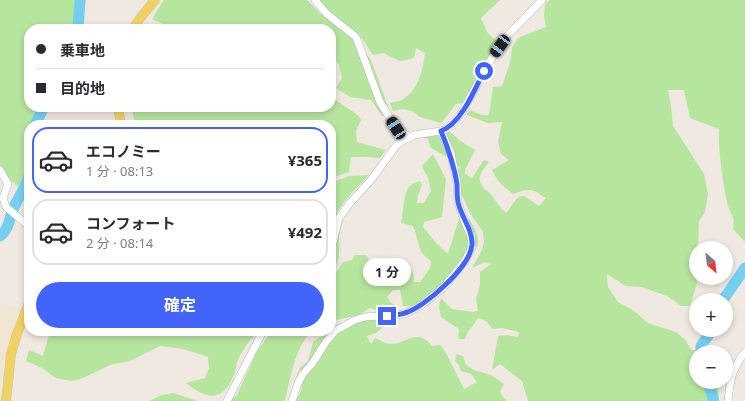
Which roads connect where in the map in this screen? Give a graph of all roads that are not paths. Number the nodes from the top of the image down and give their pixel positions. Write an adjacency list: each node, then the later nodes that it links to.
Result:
1 (155, 0): 4 (main road)
2 (315, 0): 6 (street)
3 (542, 0): 5 (street)
4 (136, 24)
5 (441, 131): 6 (street); 11 (street)
6 (409, 138): 9 (street)
7 (0, 170): 8 (street)
8 (24, 222)
9 (336, 230)
10 (24, 315): 15 (main road)
11 (336, 330)
12 (260, 336): 16 (street)
13 (331, 336): 17 (street)
14 (745, 352): 18 (street)
15 (6, 401)
16 (227, 401)
17 (292, 401)
18 (728, 401)

